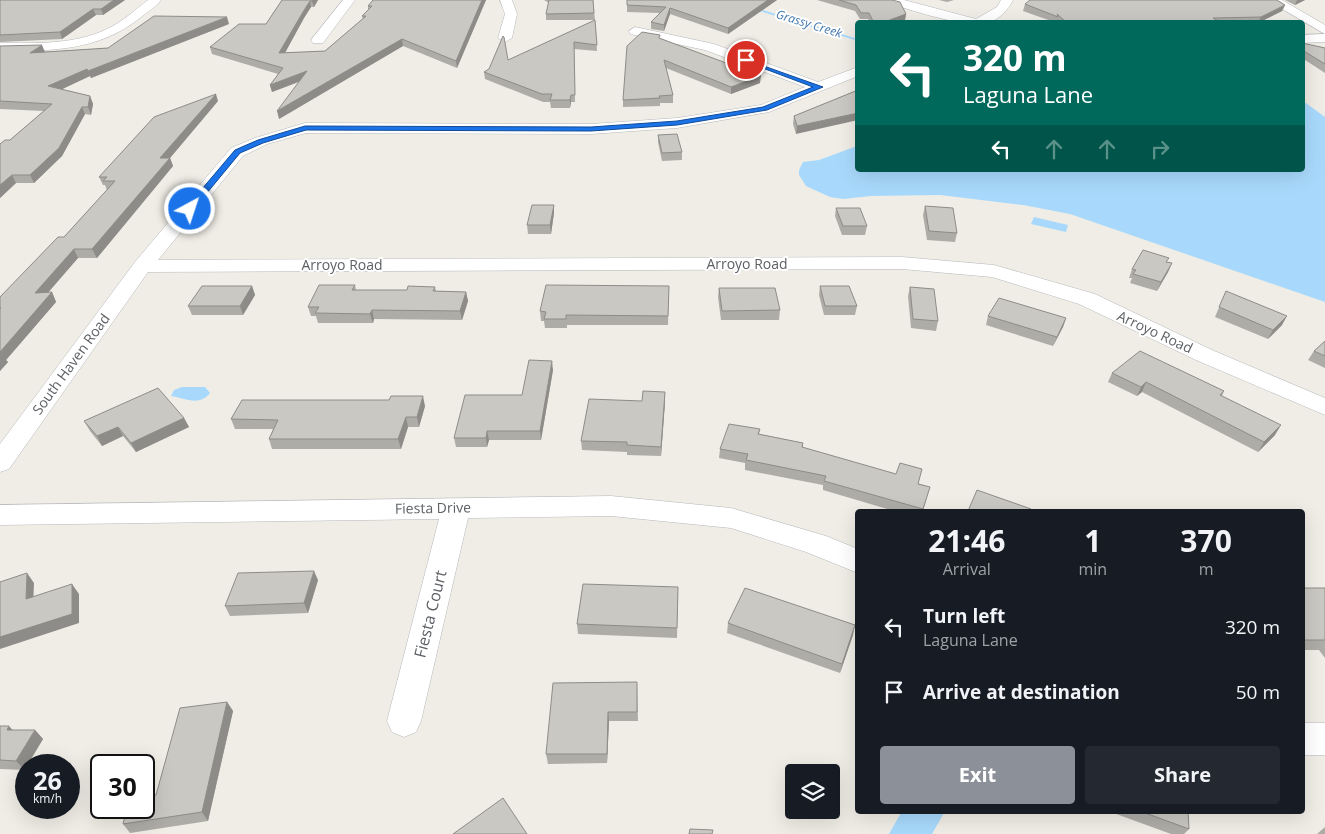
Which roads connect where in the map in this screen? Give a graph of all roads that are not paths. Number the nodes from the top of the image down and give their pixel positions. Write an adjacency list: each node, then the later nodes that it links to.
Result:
1 (155, 0): 15 (street)
2 (349, 0): 14 (street)
3 (506, 0): 11 (street)
4 (890, 0): 7 (street)
5 (1007, 0): 8 (street)
6 (1273, 0): 9 (street)
7 (965, 20)
8 (983, 20)
9 (1325, 30)
10 (635, 31): 17 (street)
11 (505, 38)
12 (1325, 38): 13 (street)
13 (1305, 39)
14 (318, 40)
15 (0, 47)
16 (855, 72): 17 (street, South Haven Road)
17 (819, 87): 18 (street, South Haven Road)
18 (142, 266): 19 (street, Arroyo Road); 20 (street, South Haven Road)
19 (1325, 407)
20 (0, 463)
21 (456, 508): 22 (street, Fiesta Drive); 23 (street, Fiesta Drive); 24 (street, Fiesta Court)
22 (0, 515)
23 (855, 561)
24 (404, 721)
25 (1305, 738): 26 (street)
26 (1325, 739)

